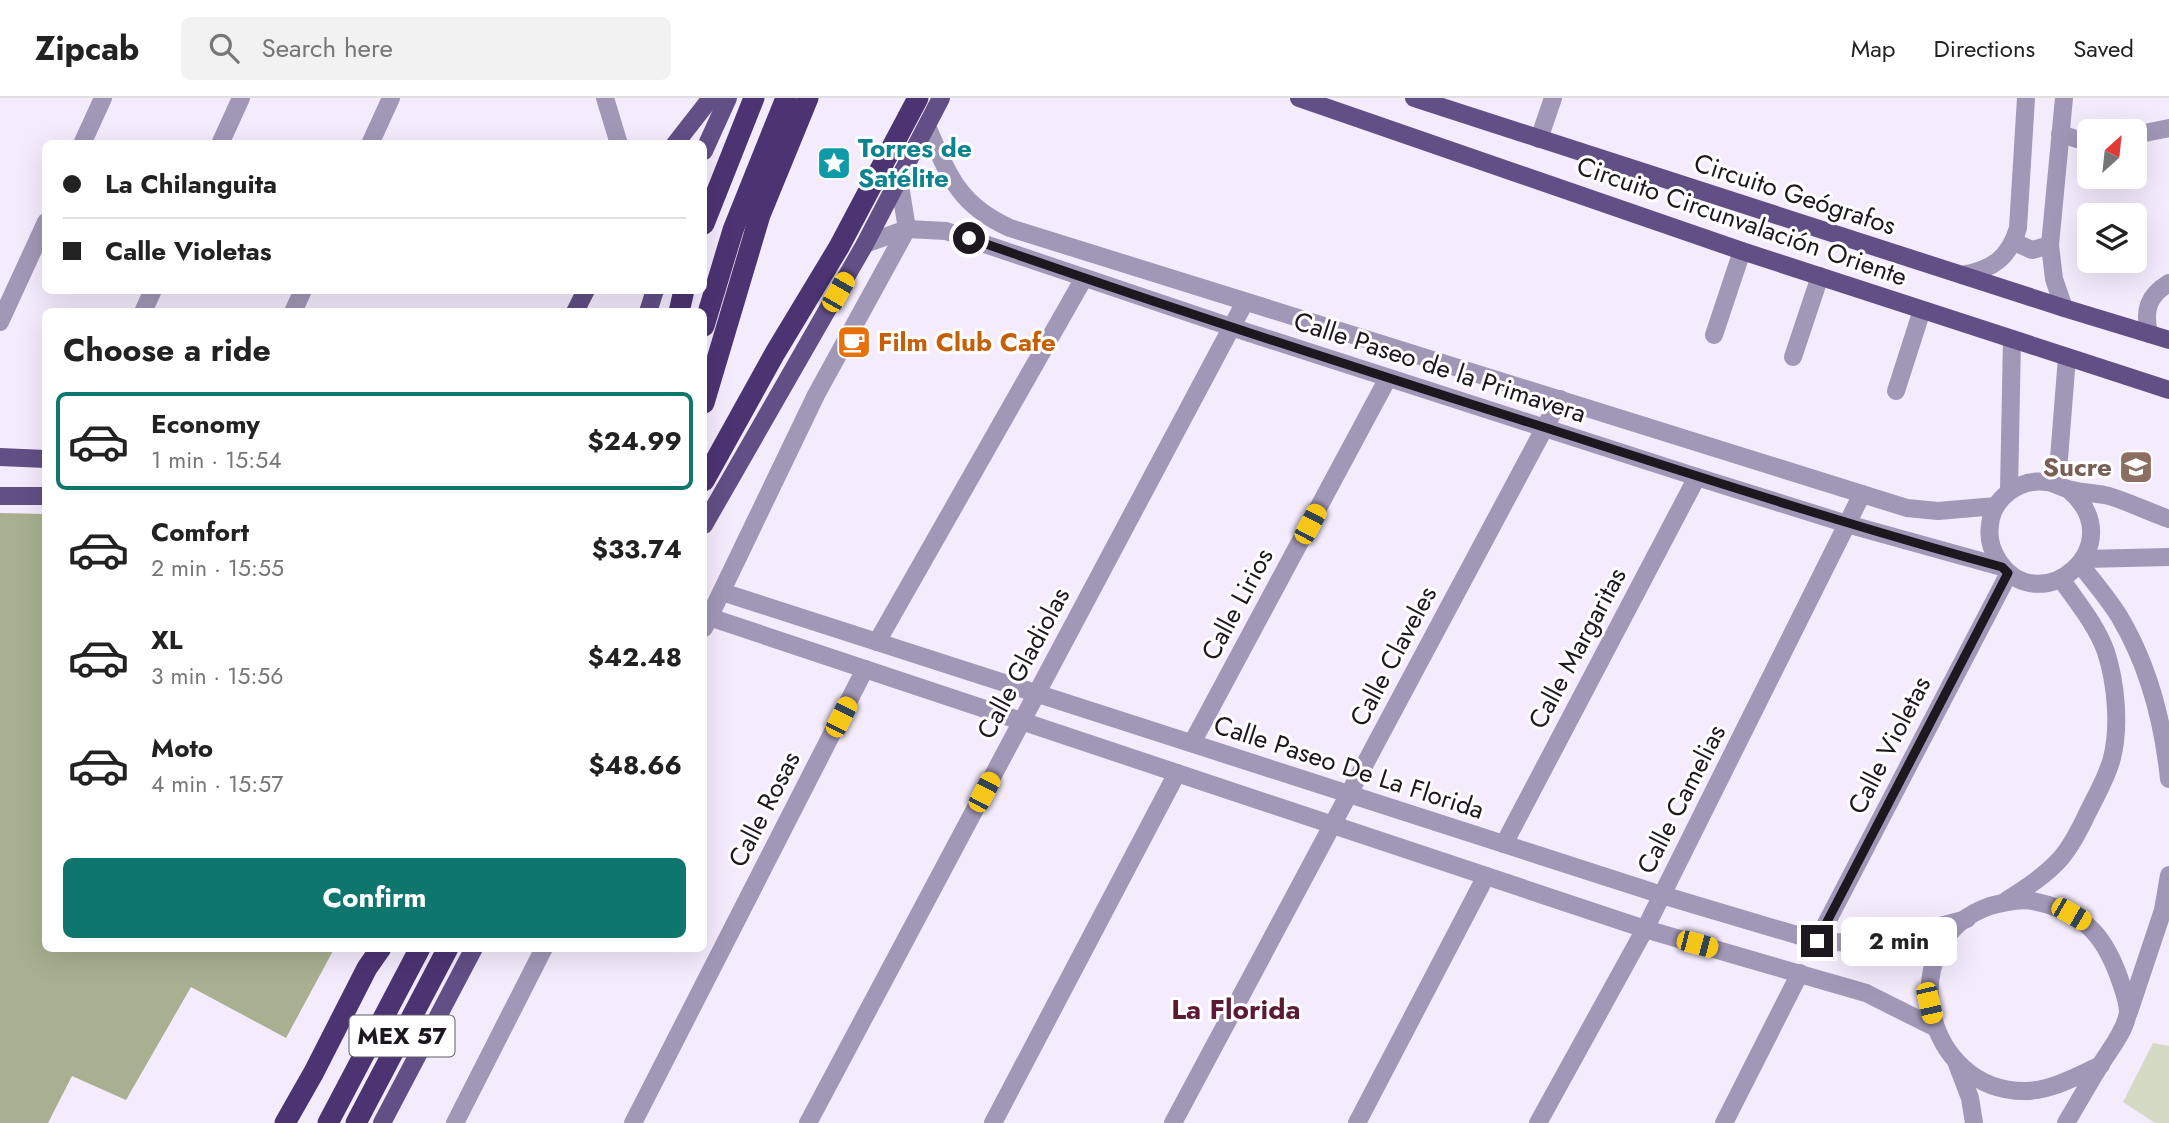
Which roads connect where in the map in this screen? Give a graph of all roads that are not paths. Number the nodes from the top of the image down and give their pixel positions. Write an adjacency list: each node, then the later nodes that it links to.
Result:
1 (103, 98): 23 (street)
2 (241, 98): 24 (street)
3 (391, 98): 25 (street)
4 (605, 98): 26 (street)
5 (711, 98): 27 (main road)
6 (728, 98): 28 (main road)
7 (754, 98): 30 (highway)
8 (786, 98): 44 (highway)
9 (808, 98): 56 (highway)
10 (918, 98): 61 (highway)
11 (941, 98): 17 (main road)
12 (1299, 98): 36 (main road, Circuito Circunvalación Oriente)
13 (1414, 98): 21 (main road, Circuito Geógrafos)
14 (1553, 98): 21 (street)
15 (2026, 98): 33 (street)
16 (2064, 98): 20 (street)
17 (927, 126): 29 (main road); 41 (street, Calle Paseo de la Primavera)
18 (2169, 128): 19 (street)
19 (2147, 133)
20 (2060, 134): 22 (street); 35 (street)
21 (1539, 139): 37 (main road, Circuito Geógrafos)
22 (2077, 139)
23 (84, 140)
24 (222, 140)
25 (372, 140)
26 (618, 140)
27 (678, 140)
28 (707, 144)
29 (899, 179): 31 (street); 34 (main road)
30 (707, 216)
31 (907, 229): 34 (street, Calle Paseo de la Primavera); 39 (street, Calle Paseo de la Primavera); 76 (street)
32 (42, 231): 45 (street)
33 (2014, 242): 35 (street); 37 (street)
34 (865, 244): 70 (main road)
35 (2050, 246): 42 (street)
36 (1742, 251): 38 (main road, Circuito Circunvalación Oriente); 48 (street)
37 (1962, 275): 42 (main road, Circuito Geógrafos)
38 (1819, 276): 43 (main road, Circuito Circunvalación Oriente); 51 (street)
39 (1084, 278): 46 (street, Calle Paseo de la Primavera); 79 (street)
40 (2169, 283): 47 (street)
41 (1245, 302): 46 (street, Calle Gladiolas); 57 (street, Calle Paseo de la Primavera)
42 (2064, 308): 47 (main road, Circuito Geógrafos)
43 (1922, 310): 49 (main road, Circuito Circunvalación Oriente); 55 (street)
44 (707, 316)
45 (0, 322)
46 (1231, 327): 53 (street, Calle Paseo de la Primavera); 81 (street, Calle Gladiolas)
47 (2149, 334): 50 (main road, Circuito Geógrafos)
48 (1714, 335)
49 (2012, 339): 52 (main road, Circuito Circunvalación Oriente); 64 (street)
50 (2169, 340)
51 (1793, 357)
52 (2067, 357): 54 (main road, Circuito Circunvalación Oriente); 63 (street)
53 (1388, 378): 58 (street, Calle Paseo de la Primavera); 83 (street, Calle Lirios)
54 (2169, 390)
55 (1896, 391)
56 (707, 393)
57 (1560, 399): 58 (street, Calle Claveles); 65 (street, Calle Paseo de la Primavera)
58 (1545, 428): 62 (street, Calle Paseo de la Primavera); 86 (street, Calle Claveles)
59 (0, 457): 60 (main road)
60 (42, 459)
61 (707, 476)
62 (1697, 477): 71 (street, Calle Paseo de la Primavera); 88 (street, Calle Margaritas)
63 (2062, 487): 64 (street); 69 (street); 73 (street)
64 (2009, 491): 68 (street)
65 (1862, 494): 68 (street, Calle Paseo de la Primavera); 71 (street, Calle Camelias)
66 (0, 496): 67 (main road)
67 (42, 496)
68 (1996, 506): 74 (street)
69 (2169, 519)
70 (707, 521)
71 (1847, 524): 74 (street, Calle Paseo de la Primavera); 91 (street, Calle Camelias)
72 (2169, 557): 73 (street)
73 (2082, 562): 75 (street); 85 (street)
74 (2005, 570): 75 (street); 95 (street, Calle Violetas)
75 (2061, 579): 92 (street)
76 (722, 592): 77 (street); 79 (street, Calle Paseo De La Florida)
77 (707, 620)
78 (707, 622): 80 (street)
79 (877, 642): 81 (street, Calle Paseo De La Florida)
80 (865, 669): 82 (street); 113 (street, Calle Rosas)
81 (1037, 693): 82 (street, Calle Gladiolas); 83 (street, Calle Paseo De La Florida)
82 (1022, 721): 84 (street); 114 (street, Calle Gladiolas)
83 (1192, 743): 86 (street, Calle Paseo De La Florida)
84 (1177, 773): 87 (street); 115 (street)
85 (2169, 779)
86 (1349, 794): 87 (street, Calle Claveles); 88 (street, Calle Paseo De La Florida)
87 (1332, 825): 90 (street); 116 (street, Calle Claveles)
88 (1504, 844): 91 (street, Calle Paseo De La Florida)
89 (2169, 875): 104 (street)
90 (1486, 876): 94 (street); 117 (street)
91 (1662, 895): 94 (street, Calle Camelias); 95 (street, Calle Paseo De La Florida)
92 (2004, 902): 93 (street); 104 (street)
93 (1967, 919): 95 (street, Calle Paseo De La Florida); 105 (street)
94 (1645, 929): 103 (street); 118 (street, Calle Camelias)
95 (1817, 941)
96 (373, 952): 102 (main road)
97 (378, 952): 102 (highway, MEX 57)
98 (418, 952): 109 (highway)
99 (446, 952): 110 (highway, MEX 57)
100 (472, 952): 111 (main road)
101 (542, 952): 112 (street)
102 (367, 968): 108 (highway, MEX 57)
103 (1800, 973): 105 (street); 119 (street)
104 (2128, 1016): 107 (street)
105 (1934, 1027): 106 (street)
106 (1955, 1061): 107 (street); 120 (street)
107 (2101, 1065): 121 (street)
108 (285, 1123)
109 (328, 1123)
110 (356, 1123)
111 (382, 1123)
112 (455, 1123)
113 (633, 1123)
114 (808, 1123)
115 (993, 1123)
116 (1173, 1123)
117 (1357, 1123)
118 (1538, 1123)
119 (1724, 1123)
120 (1975, 1123)
121 (2066, 1123)

